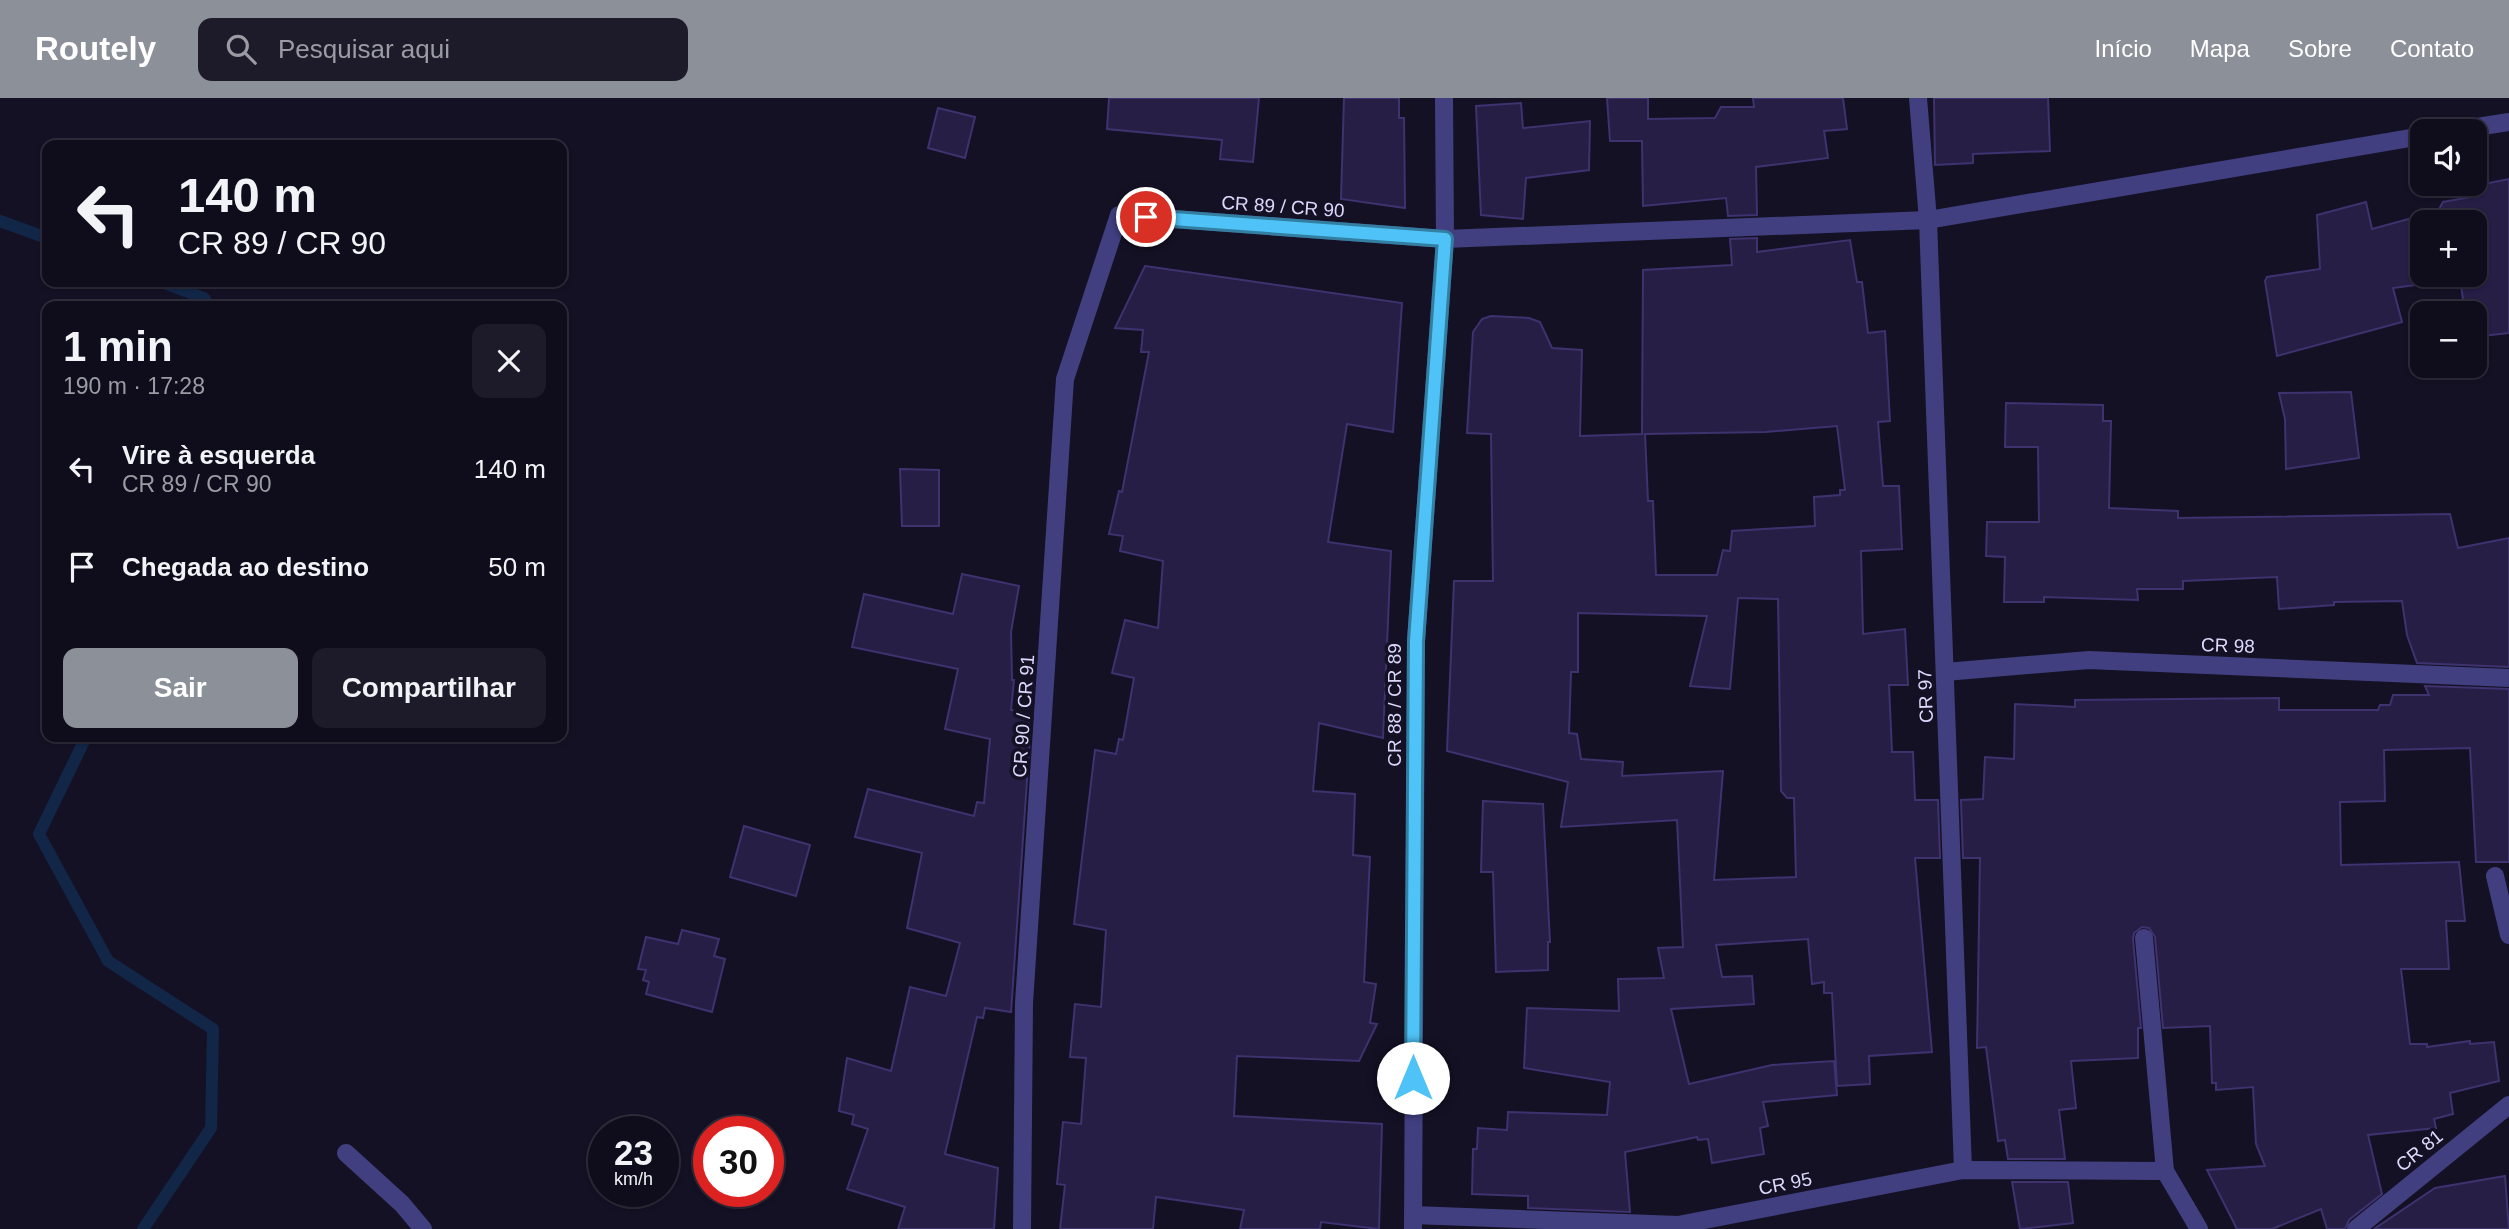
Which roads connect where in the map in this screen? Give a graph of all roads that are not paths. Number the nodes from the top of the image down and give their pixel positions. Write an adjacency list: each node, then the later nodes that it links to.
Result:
1 (1444, 98): 8 (street, CR 88 / CR 89)
2 (1918, 98): 7 (street, CR 97)
3 (2509, 121): 4 (street)
4 (2487, 125)
5 (2410, 138): 7 (street, CR 89 / CR 90)
6 (1119, 215): 8 (street, CR 89 / CR 90); 20 (street, CR 90 / CR 91)
7 (1928, 220): 8 (street, CR 89 / CR 90); 9 (street, CR 97)
8 (1445, 239): 18 (street, CR 88 / CR 89)
9 (1945, 672): 10 (street, CR 98); 16 (street, CR 97)
10 (2509, 678)
11 (2496, 876): 12 (street)
12 (2509, 935)
13 (2144, 938): 17 (street)
14 (2509, 1105): 22 (street, CR 81)
15 (346, 1153): 19 (street)
16 (1963, 1170): 17 (street, CR 95); 18 (street, CR 95)
17 (2165, 1171): 21 (street)
18 (1413, 1222)
19 (423, 1229)
20 (1022, 1229)
21 (2199, 1229)
22 (2356, 1229)

